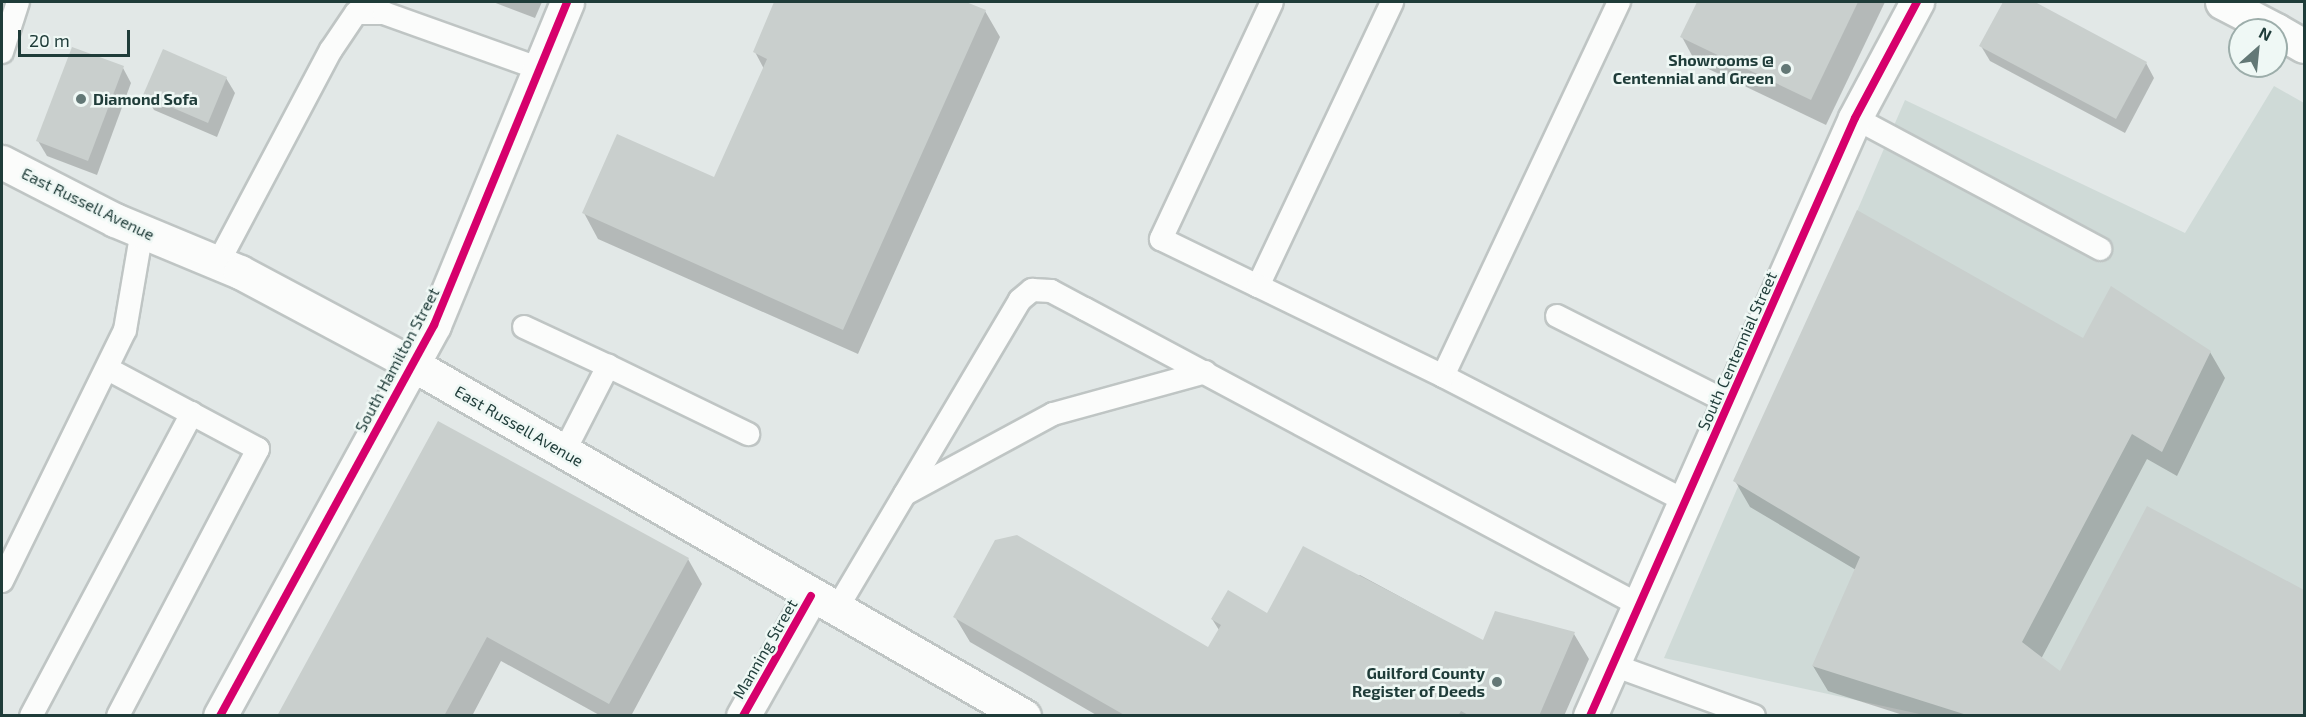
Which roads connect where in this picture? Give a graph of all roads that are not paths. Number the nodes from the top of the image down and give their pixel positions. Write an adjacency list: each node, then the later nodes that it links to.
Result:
1 (18, 2): 11 (lane)
2 (567, 2): 12 (street, South Hamilton Street)
3 (1272, 2): 18 (lane)
4 (1392, 2): 18 (lane)
5 (1619, 2): 25 (lane)
6 (1917, 2): 13 (street, South Centennial Street)
7 (2222, 2): 8 (street)
8 (2261, 18)
9 (2288, 35): 10 (street)
10 (2304, 46)
11 (2, 52)
12 (540, 69): 17 (lane); 21 (street, South Hamilton Street)
13 (1855, 118): 16 (lane); 26 (street, South Centennial Street)
14 (2, 162): 15 (street, East Russell Avenue)
15 (142, 231): 17 (street, East Russell Avenue); 23 (lane)
16 (2100, 249)
17 (218, 263): 21 (street, East Russell Avenue)
18 (1258, 286): 25 (lane)
19 (1557, 316): 26 (lane)
20 (524, 327): 22 (lane)
21 (412, 364): 29 (street, East Russell Avenue); 39 (street, South Hamilton Street)
22 (608, 366): 28 (lane); 29 (lane)
23 (108, 369): 27 (lane); 32 (lane)
24 (1204, 372): 30 (lane); 30 (lane); 34 (lane)
25 (1443, 376): 31 (lane)
26 (1729, 403): 31 (street, South Centennial Street)
27 (192, 414): 37 (lane); 38 (lane)
28 (748, 434)
29 (564, 452): 33 (street, East Russell Avenue)
30 (904, 495): 33 (lane)
31 (1685, 501): 34 (street, South Centennial Street)
32 (2, 581)
33 (824, 603): 40 (street, Manning Street); 41 (street, East Russell Avenue)
34 (1640, 605): 35 (street, South Centennial Street)
35 (1612, 665): 36 (lane); 42 (street, South Centennial Street)
36 (1701, 708): 43 (lane)
37 (31, 716)
38 (118, 716)
39 (220, 716)
40 (743, 716)
41 (1024, 716)
42 (1590, 716)
43 (1754, 716)

